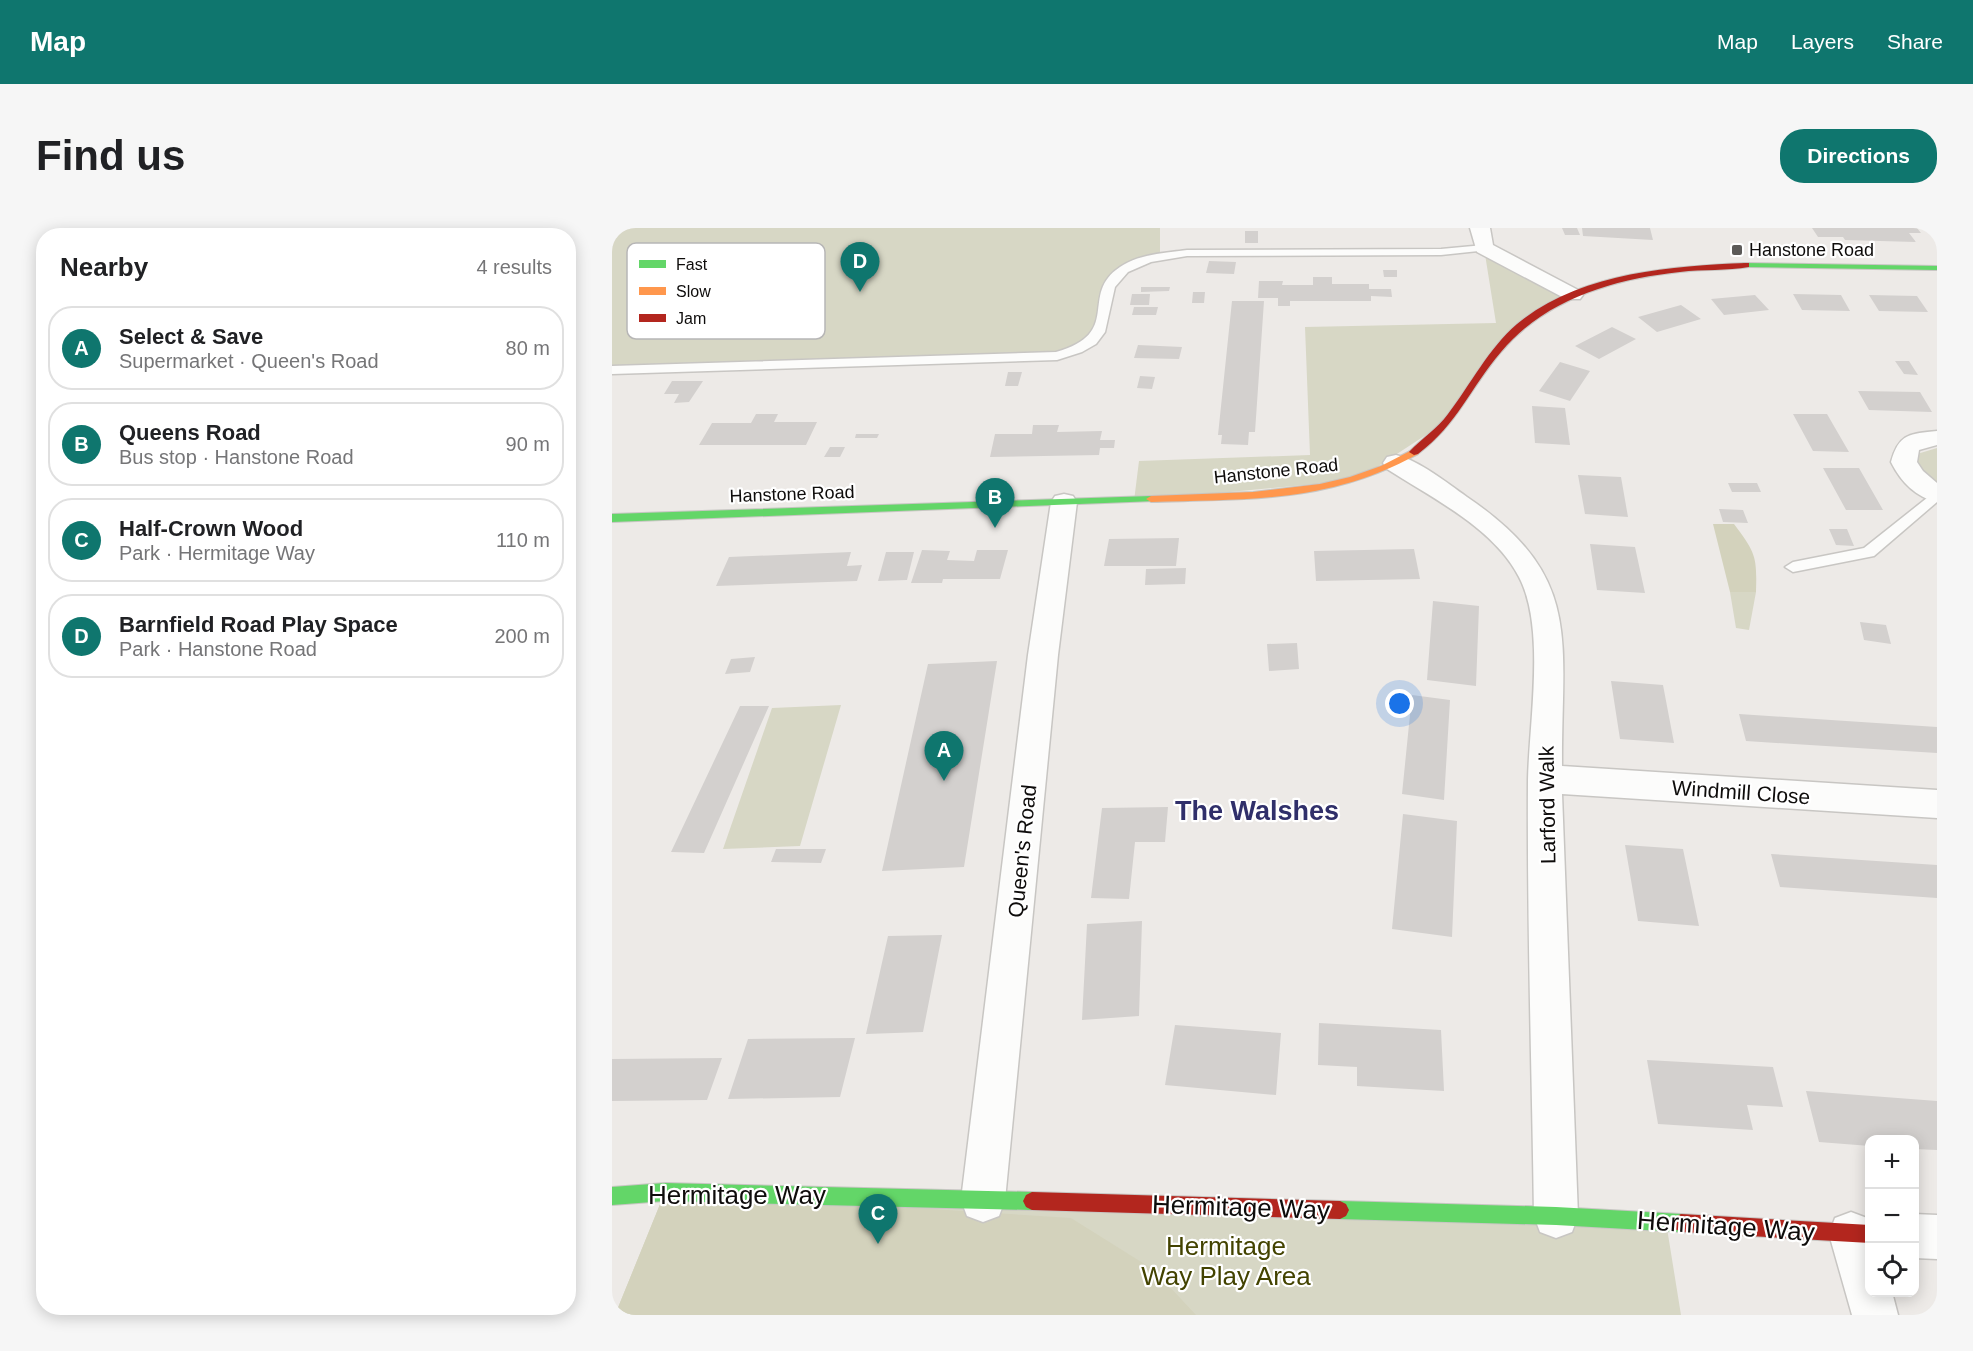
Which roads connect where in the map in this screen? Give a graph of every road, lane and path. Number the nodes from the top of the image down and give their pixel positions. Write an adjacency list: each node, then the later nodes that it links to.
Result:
1 (1480, 228): 2 (street)
2 (1484, 248): 4 (street); 5 (lane)
3 (1937, 268): 4 (street, Hanstone Road)
4 (1573, 295): 7 (street, Hanstone Road)
5 (612, 370)
6 (1937, 438): 8 (street)
7 (1396, 463): 9 (street, Hanstone Road); 12 (street, Larford Walk)
8 (1937, 494): 11 (lane)
9 (1065, 502): 10 (street, Hanstone Road); 15 (street, Queen's Road)
10 (612, 518)
11 (1793, 567)
12 (1545, 779): 13 (street, Windmill Close); 16 (street, Larford Walk)
13 (1937, 804)
14 (612, 1196): 15 (street, Hermitage Way)
15 (983, 1200): 16 (street, Hermitage Way)
16 (1556, 1216): 17 (street, Hermitage Way)
17 (1860, 1234): 20 (street)
18 (1919, 1236): 19 (street)
19 (1937, 1237)
20 (1875, 1315)

